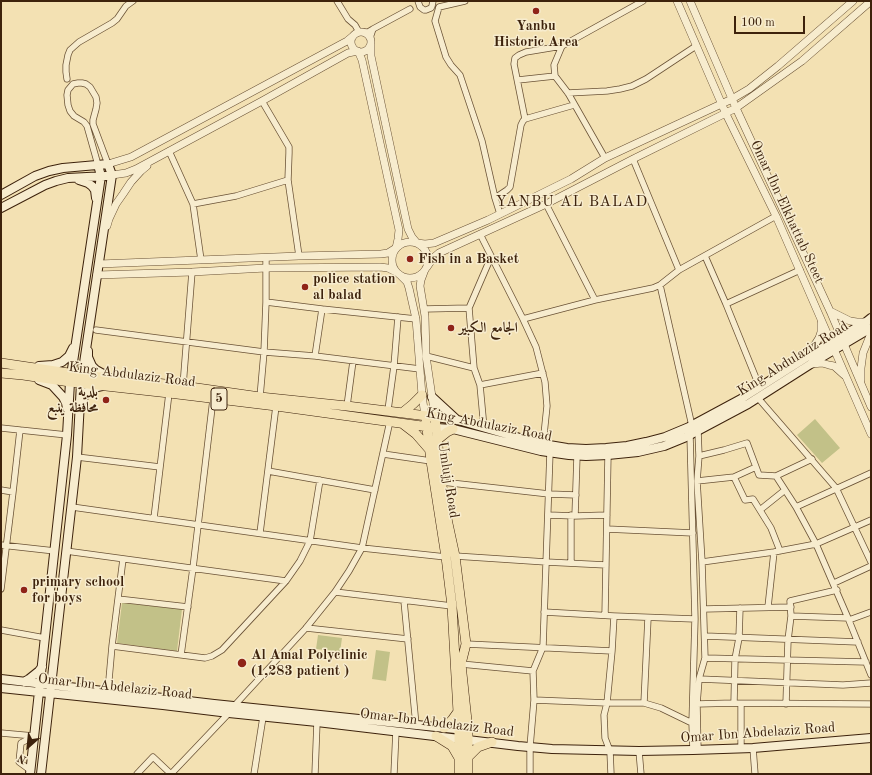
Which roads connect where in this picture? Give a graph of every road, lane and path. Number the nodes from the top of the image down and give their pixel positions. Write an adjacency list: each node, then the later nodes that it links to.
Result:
1 (133, 1): 20 (street)
2 (337, 1): 14 (street)
3 (418, 1): 11 (street); 12 (street)
4 (433, 1): 11 (street)
5 (465, 1): 43 (street)
6 (643, 1): 16 (street)
7 (677, 1): 17 (street, Omar Ibn Elkhattab Steet)
8 (690, 1): 25 (street)
9 (853, 1): 25 (street)
10 (871, 1): 29 (street)
11 (421, 8): 12 (street)
12 (410, 9): 13 (street)
13 (373, 29): 14 (street); 15 (street)
14 (358, 33): 15 (street); 18 (street); 36 (street)
15 (371, 41): 18 (street); 52 (street)
16 (562, 46): 19 (street); 21 (street)
17 (696, 46): 24 (street); 27 (street, Omar Ibn Elkhattab Steet)
18 (358, 51): 26 (street); 53 (street)
19 (555, 76): 21 (street); 24 (street)
20 (67, 79): 22 (street); 23 (street)
21 (518, 80): 31 (street)
22 (78, 83): 23 (street); 36 (street)
23 (68, 90): 37 (street)
24 (568, 94): 28 (street)
25 (732, 99): 27 (street); 29 (street)
26 (262, 101): 32 (street); 41 (street)
27 (722, 104): 30 (street, Omar Ibn Elkhattab Steet); 34 (street)
28 (574, 105): 31 (street); 34 (street)
29 (736, 108): 30 (street); 74 (street)
30 (726, 114): 35 (street); 49 (street, Omar Ibn Elkhattab Steet)
31 (525, 119): 43 (street)
32 (169, 151): 33 (street); 44 (street)
33 (157, 157): 38 (street); 51 (street)
34 (605, 158): 47 (street)
35 (633, 159): 45 (street); 62 (street)
36 (108, 164): 37 (main road); 38 (main road)
37 (98, 165): 39 (main road); 42 (main road)
38 (112, 175): 39 (main road); 51 (main road)
39 (101, 176): 40 (main road); 48 (main road)
40 (68, 178): 46 (main road); 48 (main road)
41 (288, 180): 44 (street); 54 (street)
42 (1, 195)
43 (495, 198): 47 (street)
44 (193, 204): 58 (street)
45 (546, 204): 50 (street); 68 (street)
46 (1, 208)
47 (500, 214): 52 (street)
48 (95, 216): 82 (main road)
49 (776, 216): 55 (street); 63 (street, Omar Ibn Elkhattab Steet)
50 (480, 234): 56 (street); 61 (street)
51 (102, 240): 59 (main road)
52 (417, 243): 53 (street); 61 (street)
53 (396, 248): 54 (street); 65 (street)
54 (299, 256): 57 (street)
55 (705, 256): 62 (street); 70 (street)
56 (491, 257): 71 (street); 78 (street)
57 (266, 258): 58 (street); 60 (street)
58 (201, 260): 59 (street)
59 (99, 264): 66 (main road)
60 (266, 268): 64 (street); 65 (street); 69 (street)
61 (425, 270): 65 (street); 73 (street)
62 (679, 270): 67 (street)
63 (800, 270): 70 (street); 76 (street, Omar Ibn Elkhattab Steet)
64 (192, 272): 66 (street); 85 (street)
65 (399, 274): 77 (street)
66 (97, 275): 83 (main road)
67 (660, 285): 68 (street); 129 (street)
68 (595, 300): 78 (street)
69 (266, 302): 72 (street); 87 (street)
70 (726, 304): 106 (street)
71 (469, 308): 73 (street); 94 (street)
72 (322, 309): 75 (street); 88 (street)
73 (424, 309): 89 (street)
74 (830, 310): 79 (street); 84 (street)
75 (398, 317): 77 (street); 93 (street)
76 (820, 317): 86 (street, Omar Ibn Elkhattab Steet); 90 (street)
77 (416, 319): 95 (street)
78 (523, 319): 98 (street)
79 (869, 323): 84 (main road, King Abdulaziz Road)
80 (96, 330): 85 (street)
81 (871, 333): 103 (street)
82 (77, 338): 96 (main road); 100 (main road)
83 (87, 340): 101 (main road); 102 (main road)
84 (842, 341): 86 (main road, King Abdulaziz Road); 103 (street)
85 (187, 342): 87 (street); 105 (street)
86 (833, 346): 90 (main road, King Abdulaziz Road); 99 (street, Omar Ibn Elkhattab Steet)
87 (264, 352): 88 (street); 109 (street)
88 (315, 356): 91 (street)
89 (426, 356): 94 (street); 110 (street)
90 (809, 360): 99 (street); 106 (main road, King Abdulaziz Road); 112 (main road, King Abdulaziz Road)
91 (353, 361): 93 (street); 114 (street)
92 (1, 363): 96 (highway, King Abdulaziz Road / 5)
93 (394, 366): 95 (street); 117 (street)
94 (474, 368): 104 (street)
95 (420, 369): 108 (street)
96 (23, 371): 97 (highway, King Abdulaziz Road / 5); 100 (highway, King Abdulaziz Road / 5); 119 (main road)
97 (1, 373)
98 (543, 373): 104 (street); 133 (street)
99 (846, 376): 130 (street, Omar Ibn Elkhattab Steet)
100 (71, 378): 101 (highway, King Abdulaziz Road / 5); 119 (main road)
101 (81, 379): 102 (highway, King Abdulaziz Road / 5); 116 (main road)
102 (114, 382): 105 (highway, King Abdulaziz Road / 5); 107 (highway, King Abdulaziz Road / 5); 116 (main road)
103 (861, 384): 115 (street)
104 (480, 385): 126 (street)
105 (183, 386): 109 (highway, King Abdulaziz Road / 5)
106 (760, 388): 129 (main road, King Abdulaziz Road)
107 (168, 393): 111 (highway, King Abdulaziz Road / 5); 143 (street)
108 (422, 395): 118 (highway); 120 (street)
109 (260, 397): 114 (highway, King Abdulaziz Road / 5)
110 (432, 397): 120 (street); 121 (main road)
111 (213, 398): 113 (highway, King Abdulaziz Road / 5); 167 (street)
112 (758, 398): 129 (main road, King Abdulaziz Road); 141 (street)
113 (276, 406): 122 (highway, King Abdulaziz Road / 5); 145 (street)
114 (347, 406): 117 (highway, King Abdulaziz Road / 5)
115 (871, 407)
116 (80, 409): 140 (main road)
117 (388, 410): 118 (highway, King Abdulaziz Road / 5)
118 (402, 413): 120 (highway, King Abdulaziz Road / 5)
119 (68, 414): 131 (main road)
120 (430, 416): 121 (main road, King Abdulaziz Road); 124 (highway, Umlujj Road)
121 (458, 420): 126 (main road, King Abdulaziz Road)
122 (390, 421): 123 (highway, King Abdulaziz Road / 5); 136 (street)
123 (403, 424): 124 (highway, King Abdulaziz Road / 5); 134 (highway)
124 (431, 427): 128 (main road, King Abdulaziz Road); 132 (highway, Umlujj Road); 134 (highway, Umlujj Road)
125 (1, 428): 127 (street)
126 (484, 428): 133 (main road, King Abdulaziz Road)
127 (20, 430): 131 (street); 156 (street)
128 (453, 430): 132 (highway); 135 (main road, King Abdulaziz Road)
129 (693, 431): 133 (main road, King Abdulaziz Road); 137 (main road, King Abdulaziz Road); 139 (street); 170 (street)
130 (871, 434)
131 (67, 435): 176 (main road)
132 (437, 440): 151 (highway, Umlujj Road)
133 (543, 444)
134 (429, 450): 142 (highway, Umlujj Road)
135 (550, 452): 138 (main road, King Abdulaziz Road); 157 (street)
136 (383, 454): 142 (street); 154 (street)
137 (608, 455): 138 (main road, King Abdulaziz Road); 163 (street)
138 (577, 456): 158 (street)
139 (698, 456): 144 (street); 150 (street)
140 (78, 457): 143 (street); 159 (main road)
141 (812, 460): 147 (street); 152 (street)
142 (430, 461): 179 (highway, Umlujj Road)
143 (160, 467): 165 (street)
144 (756, 467): 147 (street); 148 (street)
145 (268, 471): 149 (street); 171 (street)
146 (871, 473): 152 (street)
147 (776, 476): 155 (street)
148 (734, 477): 150 (street); 161 (street)
149 (320, 480): 154 (street); 172 (street)
150 (697, 481): 182 (street)
151 (442, 482): 157 (street); 179 (highway, Umlujj Road)
152 (836, 488): 160 (street); 168 (street)
153 (1, 490): 156 (street)
154 (375, 490): 175 (street)
155 (785, 490): 160 (street); 161 (street)
156 (13, 492): 174 (street)
157 (549, 494): 158 (street); 162 (street)
158 (576, 495): 164 (street)
159 (72, 507): 165 (street); 177 (main road)
160 (796, 507): 173 (street)
161 (760, 510): 178 (street)
162 (548, 515): 164 (street); 181 (street)
163 (607, 515): 164 (street); 169 (street)
164 (573, 516): 184 (street)
165 (154, 518): 167 (street)
166 (871, 520): 168 (street)
167 (199, 525): 171 (street); 187 (street)
168 (855, 528): 173 (street); 183 (street)
169 (607, 529): 170 (street); 185 (street)
170 (693, 533): 208 (street)
171 (260, 534): 172 (street)
172 (310, 541): 175 (street); 188 (street)
173 (816, 544): 178 (street); 189 (street)
174 (4, 545): 176 (street); 190 (street)
175 (362, 548): 179 (street); 193 (street)
176 (55, 551): 213 (main road)
177 (66, 551): 180 (street); 230 (main road)
178 (777, 552): 182 (street); 198 (street)
179 (451, 556): 181 (street); 196 (highway, Umlujj Road); 218 (highway, Umlujj Road)
180 (123, 559): 187 (street); 194 (street)
181 (546, 562): 184 (street); 202 (street)
182 (702, 562): 201 (street)
183 (871, 562)
184 (571, 563): 185 (street)
185 (606, 565): 204 (street)
186 (871, 566): 189 (street)
187 (193, 568): 188 (street); 197 (street)
188 (286, 581): 222 (street)
189 (834, 583): 191 (street)
190 (1, 589): 192 (street)
191 (837, 590): 199 (street); 209 (street)
192 (1, 592)
193 (335, 592): 195 (street); 210 (street)
194 (118, 599): 197 (street); 219 (street)
195 (404, 601): 196 (street); 215 (street)
196 (452, 606): 257 (highway, Umlujj Road)
197 (188, 607): 222 (street)
198 (768, 607): 199 (street); 200 (street)
199 (790, 607): 206 (street)
200 (740, 608): 201 (street); 214 (street)
201 (704, 609): 212 (street)
202 (544, 612): 204 (street); 220 (street)
203 (871, 612): 209 (street)
204 (605, 615): 205 (street)
205 (614, 616): 207 (street); 221 (street)
206 (792, 616): 209 (street); 216 (street)
207 (648, 618): 208 (street); 247 (street)
208 (695, 619): 260 (street)
209 (849, 619): 217 (street)
210 (306, 628): 215 (street); 253 (street)
211 (1, 630): 213 (street)
212 (704, 636): 214 (street); 223 (street)
213 (45, 638): 228 (main road)
214 (739, 638): 216 (street); 224 (street)
215 (408, 639): 261 (street)
216 (788, 640): 217 (street); 225 (street)
217 (858, 642): 227 (street)
218 (466, 644): 220 (street); 226 (highway, Umlujj Road)
219 (112, 646): 222 (street); 243 (street)
220 (543, 647): 221 (street); 229 (street)
221 (612, 651): 246 (street)
222 (181, 655)
223 (705, 658): 224 (street); 233 (street)
224 (735, 659): 225 (street); 234 (street)
225 (787, 660): 227 (street); 236 (street)
226 (461, 664): 229 (street); 265 (highway, Umlujj Road)
227 (868, 664): 231 (street)
228 (42, 667): 235 (main road); 237 (main road)
229 (533, 671): 245 (street)
230 (52, 673): 240 (main road); 242 (main road)
231 (871, 676)
232 (1, 679): 235 (main road, Omar Ibn Abdelaziz Road)
233 (699, 679): 234 (street); 249 (street)
234 (735, 680): 236 (street); 248 (street)
235 (24, 682): 237 (main road, Omar Ibn Abdelaziz Road)
236 (786, 682): 238 (street); 251 (street)
237 (40, 683): 240 (main road, Omar Ibn Abdelaziz Road); 244 (main road)
238 (871, 683)
239 (1, 688): 241 (main road, Omar Ibn Abdelaziz Road)
240 (50, 689): 242 (main road, Omar Ibn Abdelaziz Road); 244 (main road, Omar Ibn Abdelaziz Road); 255 (main road)
241 (22, 690): 244 (main road, Omar Ibn Abdelaziz Road); 254 (main road)
242 (63, 690): 243 (main road, Omar Ibn Abdelaziz Road); 255 (main road); 256 (main road, Omar Ibn Abdelaziz Road)
243 (108, 691): 253 (main road, Omar Ibn Abdelaziz Road)
244 (39, 692): 254 (main road)
245 (534, 700): 246 (street); 270 (street)
246 (607, 703): 247 (street); 274 (street)
247 (644, 703): 260 (street)
248 (734, 703): 249 (street); 250 (street)
249 (698, 704): 273 (street)
250 (741, 704): 251 (street); 271 (street)
251 (786, 704): 252 (street)
252 (871, 704)
253 (234, 706): 261 (main road, Omar Ibn Abdelaziz Road)
254 (37, 707): 266 (main road)
255 (48, 708): 278 (main road)
256 (229, 713): 258 (main road, Omar Ibn Abdelaziz Road); 280 (street)
257 (457, 713): 262 (highway); 265 (highway, Umlujj Road)
258 (263, 717): 259 (main road, Omar Ibn Abdelaziz Road); 281 (street)
259 (317, 722): 263 (main road, Omar Ibn Abdelaziz Road); 282 (street)
260 (692, 723): 273 (street)
261 (416, 725): 262 (main road, Omar Ibn Abdelaziz Road)
262 (444, 728): 265 (main road, Omar Ibn Abdelaziz Road)
263 (396, 731): 267 (main road, Omar Ibn Abdelaziz Road); 283 (street)
264 (1, 733): 266 (street)
265 (463, 734): 267 (main road, Omar Ibn Abdelaziz Road); 269 (main road, Omar Ibn Abdelaziz Road); 276 (highway, Umlujj Road)
266 (34, 736): 277 (main road); 277 (street)
267 (436, 736): 276 (highway)
268 (871, 738): 272 (main road, Omar Ibn Abdelaziz Road)
269 (492, 742): 270 (main road, Omar Ibn Abdelaziz Road); 276 (highway)
270 (530, 747): 274 (main road, Omar Ibn Abdelaziz Road); 286 (street)
271 (742, 748): 272 (main road, Omar Ibn Abdelaziz Road); 273 (main road, Omar Ibn Abdelaziz Road)
272 (753, 748): 289 (street)
273 (695, 750): 275 (main road, Omar Ibn Abdelaziz Road)
274 (610, 751): 275 (main road, Omar Ibn Abdelaziz Road); 287 (street)
275 (639, 751): 288 (street)
276 (463, 757): 284 (highway, Umlujj Road); 285 (highway, Umlujj Road)
277 (30, 772)
278 (41, 774)
279 (137, 774): 280 (street)
280 (171, 774)
281 (254, 774)
282 (315, 774)
283 (394, 774)
284 (459, 774)
285 (468, 774)
286 (530, 774)
287 (611, 774)
288 (640, 774)
289 (755, 774)

